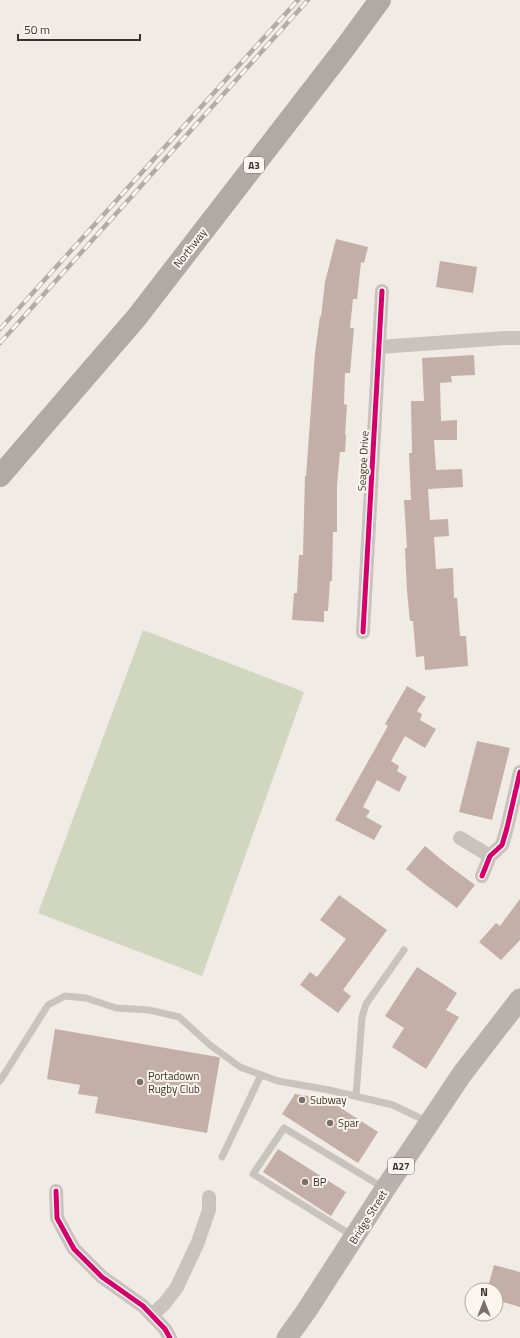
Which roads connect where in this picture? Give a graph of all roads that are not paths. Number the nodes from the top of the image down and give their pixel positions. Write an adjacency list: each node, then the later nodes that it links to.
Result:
1 (389, 0): 2 (highway, Northway / A3)
2 (375, 7): 6 (highway, Northway / A3)
3 (382, 291): 5 (street, Seagoe Drive)
4 (520, 338): 5 (street)
5 (379, 347): 7 (street, Seagoe Drive)
6 (0, 476)
7 (363, 632)
8 (520, 772): 10 (street)
9 (460, 838): 10 (street)
10 (490, 856): 11 (street)
11 (482, 876)
12 (404, 950): 16 (lane)
13 (520, 999): 17 (main road, Bridge Street / A27)
14 (261, 1074): 15 (lane); 16 (lane); 18 (lane)
15 (0, 1081)
16 (356, 1096): 17 (lane)
17 (430, 1123): 19 (main road, Bridge Street / A27)
18 (222, 1157)
19 (385, 1189): 22 (main road, Bridge Street / A27); 22 (lane)
20 (56, 1191): 23 (street)
21 (209, 1197): 23 (street)
22 (355, 1238): 25 (main road, Bridge Street / A27)
23 (152, 1315): 24 (street)
24 (170, 1338)
25 (287, 1338)

